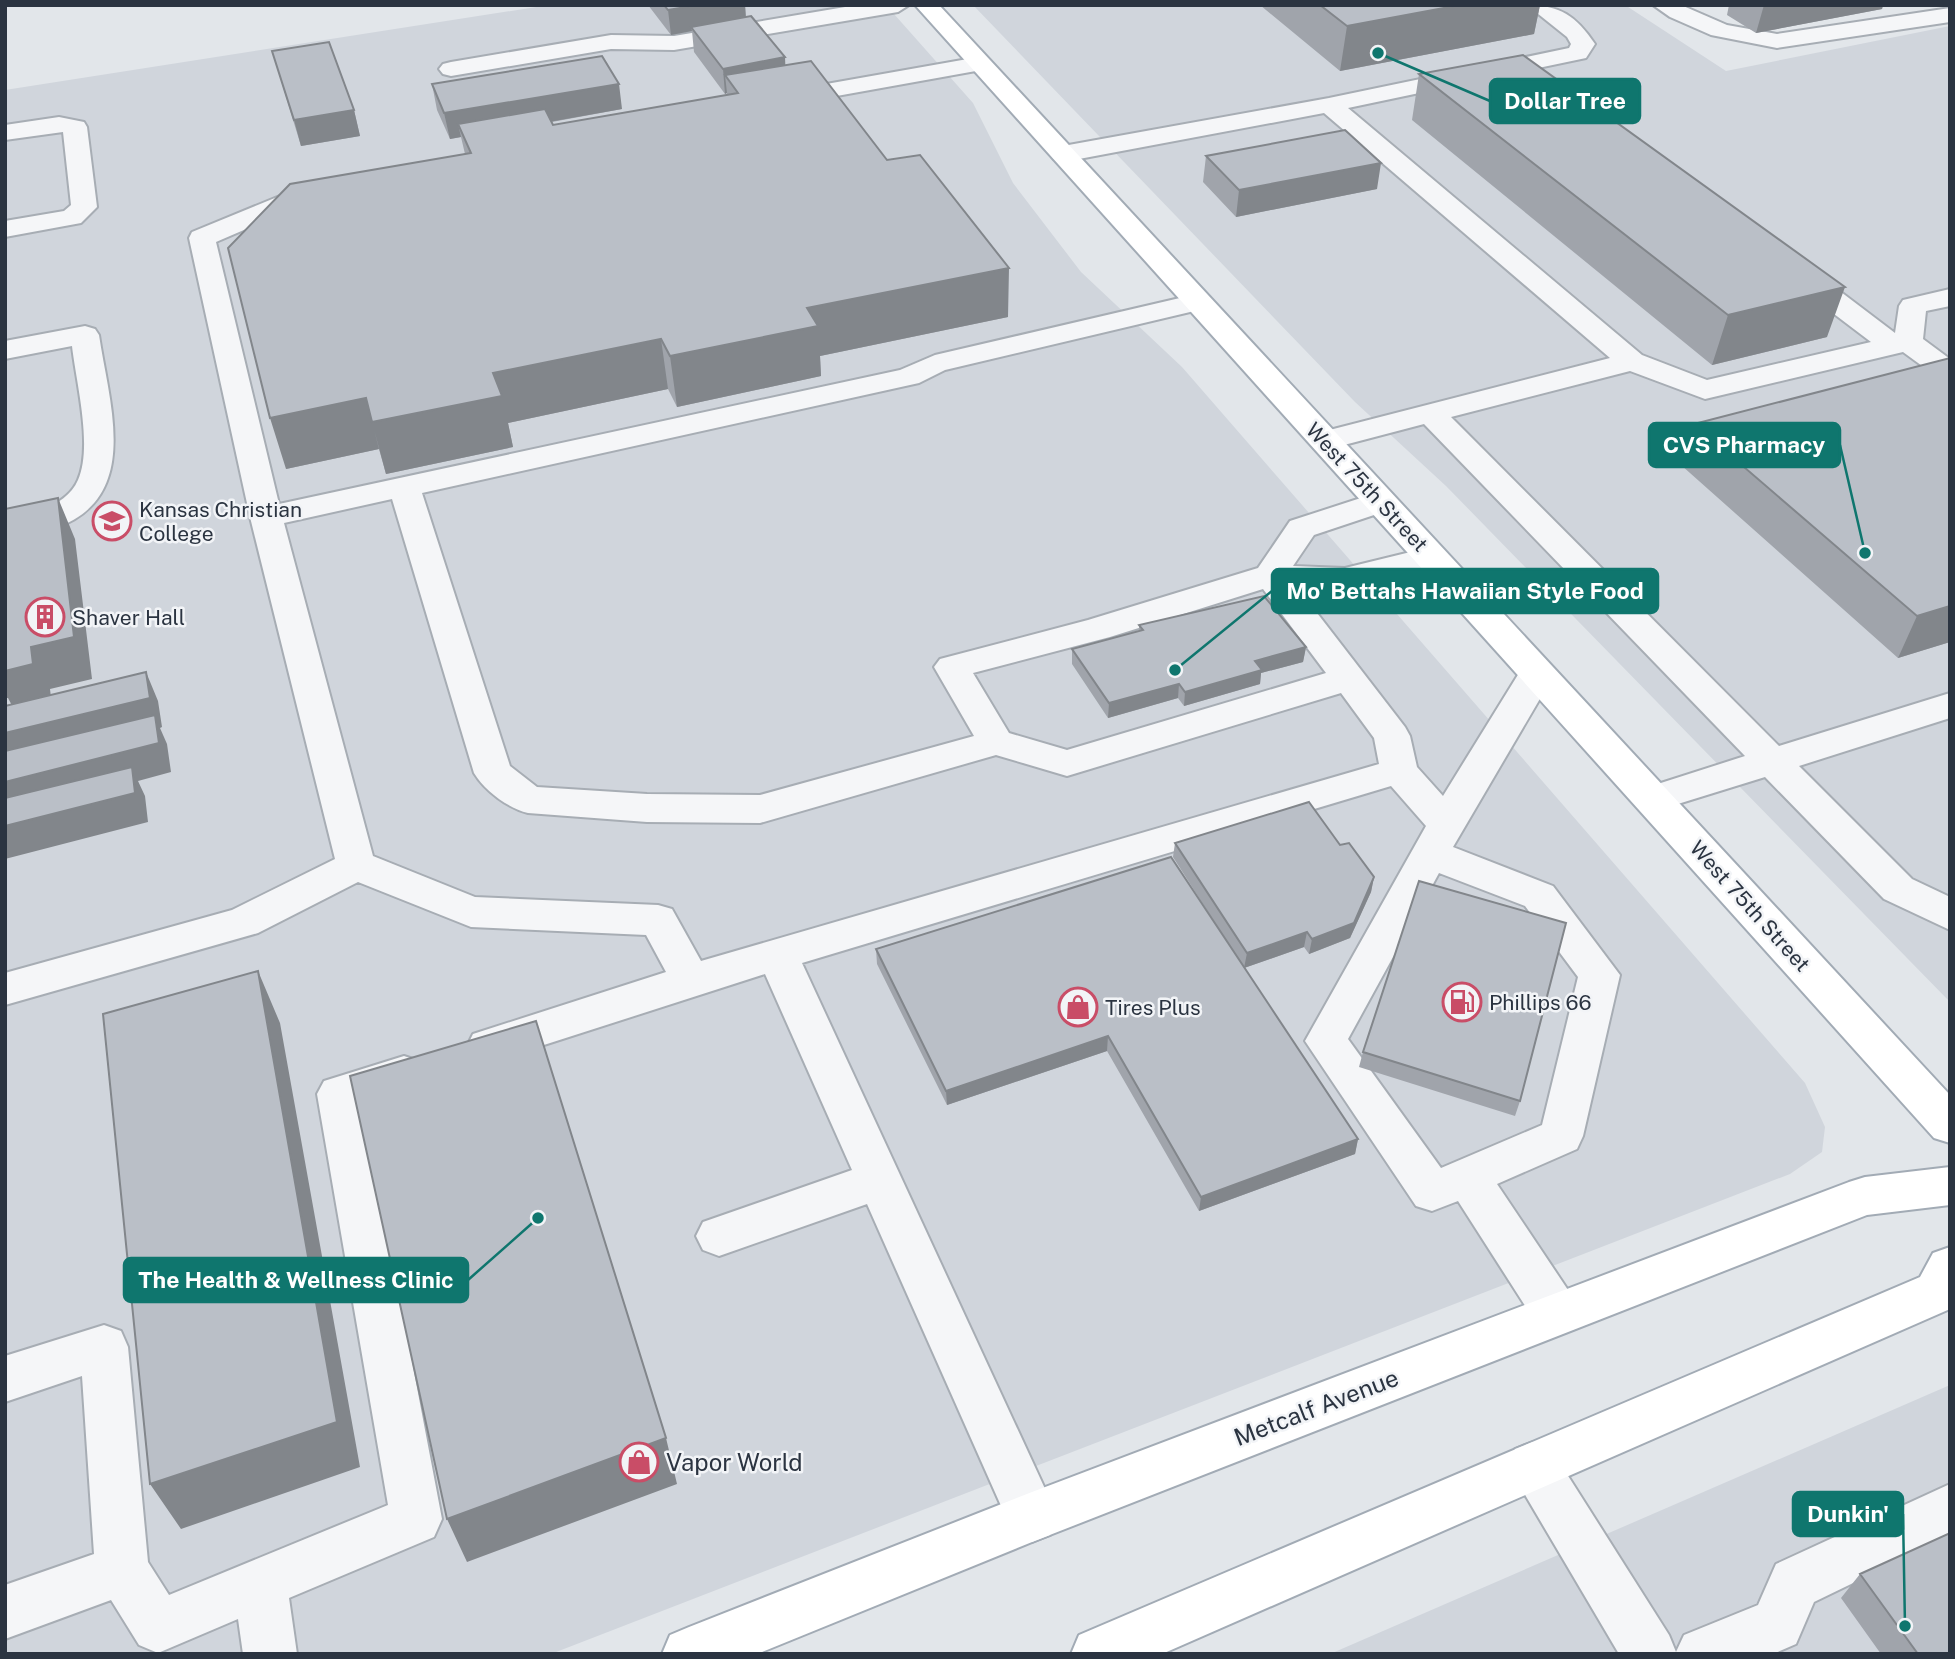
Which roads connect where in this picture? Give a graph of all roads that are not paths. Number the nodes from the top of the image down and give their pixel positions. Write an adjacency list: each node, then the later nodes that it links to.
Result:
1 (898, 5): 8 (lane)
2 (926, 5): 6 (main road, West 75th Street)
3 (1538, 5): 7 (lane)
4 (1664, 5): 5 (lane)
5 (1950, 15)
6 (979, 64): 10 (lane); 13 (main road, West 75th Street)
7 (1526, 66): 9 (lane); 11 (lane)
8 (451, 69)
9 (1548, 83)
10 (760, 103)
11 (1329, 105): 13 (lane); 21 (lane)
12 (5, 133): 15 (lane)
13 (1063, 155): 18 (main road, West 75th Street)
14 (339, 181): 27 (lane)
15 (5, 229)
16 (1782, 261): 19 (lane)
17 (1950, 297): 19 (lane)
18 (1197, 302): 24 (main road, West 75th Street); 25 (lane)
19 (1900, 344): 21 (lane); 22 (lane)
20 (5, 350): 28 (lane)
21 (1632, 361): 23 (lane)
22 (1950, 373)
23 (1431, 414): 24 (lane); 35 (lane)
24 (1325, 441): 26 (main road, West 75th Street)
25 (404, 487): 27 (lane); 34 (lane)
26 (1381, 502): 29 (main road, West 75th Street); 30 (lane)
27 (266, 517): 39 (lane)
28 (5, 530)
29 (1431, 557): 30 (lane); 31 (main road, West 75th Street)
30 (1270, 575): 32 (lane); 34 (lane)
31 (1537, 673): 37 (main road, West 75th Street); 38 (lane)
32 (1347, 679): 34 (lane); 36 (lane)
33 (1950, 705): 35 (lane)
34 (996, 742)
35 (1773, 761): 37 (lane); 40 (lane)
36 (1399, 771): 38 (lane); 41 (lane)
37 (1652, 799): 44 (main road, West 75th Street)
38 (1438, 839): 45 (lane); 45 (lane)
39 (356, 864): 42 (lane); 43 (lane)
40 (1950, 915)
41 (777, 954): 42 (lane); 46 (lane)
42 (691, 980): 56 (lane)
43 (5, 989)
44 (1950, 1125)
45 (1467, 1177): 50 (lane)
46 (880, 1180): 48 (lane); 54 (lane)
47 (1950, 1186): 50 (main road, Metcalf Avenue)
48 (719, 1236)
49 (1950, 1268): 52 (main road)
50 (1557, 1314): 54 (main road, Metcalf Avenue)
51 (5, 1379): 55 (lane)
52 (1533, 1466): 60 (main road); 61 (lane)
53 (1950, 1509): 62 (lane)
54 (1032, 1517): 59 (main road, Metcalf Avenue)
55 (122, 1570): 56 (lane); 57 (lane)
56 (260, 1584): 58 (lane)
57 (5, 1612)
58 (270, 1654)
59 (689, 1654)
60 (1098, 1654)
61 (1650, 1654)
62 (1703, 1654)

